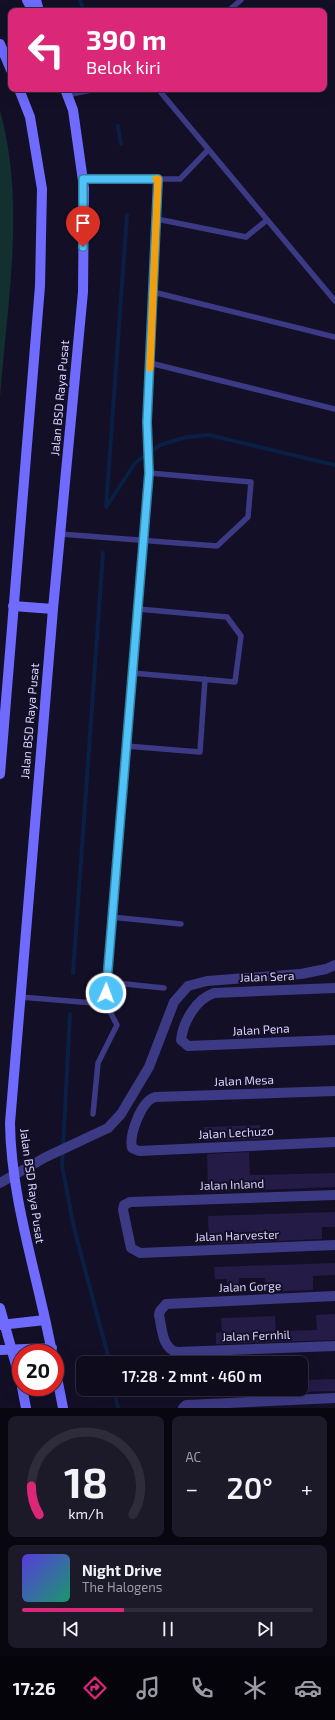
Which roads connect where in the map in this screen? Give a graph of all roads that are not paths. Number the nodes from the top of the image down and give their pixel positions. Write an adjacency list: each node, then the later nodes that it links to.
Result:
1 (241, 0): 2 (lane)
2 (232, 8)
3 (0, 44): 4 (main road)
4 (8, 63)
5 (20, 92): 21 (main road)
6 (66, 92): 9 (main road, Jalan BSD Raya Pusat)
7 (160, 92): 8 (lane)
8 (208, 150): 10 (lane); 12 (lane)
9 (83, 179): 10 (lane); 19 (main road, Jalan BSD Raya Pusat)
10 (158, 179): 11 (lane)
11 (157, 219): 12 (lane); 13 (lane)
12 (267, 220): 14 (lane)
13 (153, 292): 15 (lane); 16 (lane)
14 (335, 301)
15 (335, 337)
16 (150, 363): 17 (lane); 18 (lane)
17 (335, 409)
18 (149, 473): 20 (lane); 20 (lane)
19 (60, 534): 20 (lane); 22 (main road, Jalan BSD Raya Pusat)
20 (144, 540): 23 (lane)
21 (13, 606): 22 (main road); 27 (main road)
22 (53, 608): 34 (main road, Jalan BSD Raya Pusat)
23 (138, 609): 24 (lane); 25 (lane)
24 (132, 674): 25 (lane); 26 (lane)
25 (205, 679): 26 (lane)
26 (126, 746): 28 (lane)
27 (0, 774)
28 (111, 916): 29 (lane); 31 (lane)
29 (181, 924)
30 (335, 965): 42 (street)
31 (106, 982): 32 (lane); 35 (lane)
32 (164, 988)
33 (335, 988): 37 (street, Jalan Sera)
34 (20, 997): 35 (lane); 42 (main road, Jalan BSD Raya Pusat)
35 (106, 1004): 39 (lane)
36 (335, 1040): 37 (street, Jalan Pena)
37 (188, 1046)
38 (335, 1091): 41 (street, Jalan Mesa)
39 (92, 1114)
40 (335, 1142): 41 (street, Jalan Lechuzo)
41 (139, 1151)
42 (15, 1175): 43 (street); 49 (main road, Jalan BSD Raya Pusat)
43 (0, 1183)
44 (335, 1195): 46 (street, Jalan Inland)
45 (335, 1245): 46 (street, Jalan Harvester)
46 (140, 1253)
47 (335, 1296): 55 (street, Jalan Gorge)
48 (0, 1308): 50 (main road)
49 (45, 1320): 50 (main road); 51 (main road, Jalan BSD Raya Pusat)
50 (2, 1325): 54 (main road)
51 (50, 1344)
52 (335, 1346): 55 (street, Jalan Fernhil)
53 (0, 1350): 54 (main road)
54 (11, 1350): 56 (main road)
55 (177, 1352)
56 (12, 1353)
57 (24, 1396): 61 (main road)
58 (61, 1396): 62 (main road)
59 (335, 1398): 60 (street)
60 (184, 1406)
61 (26, 1408)
62 (63, 1408)

